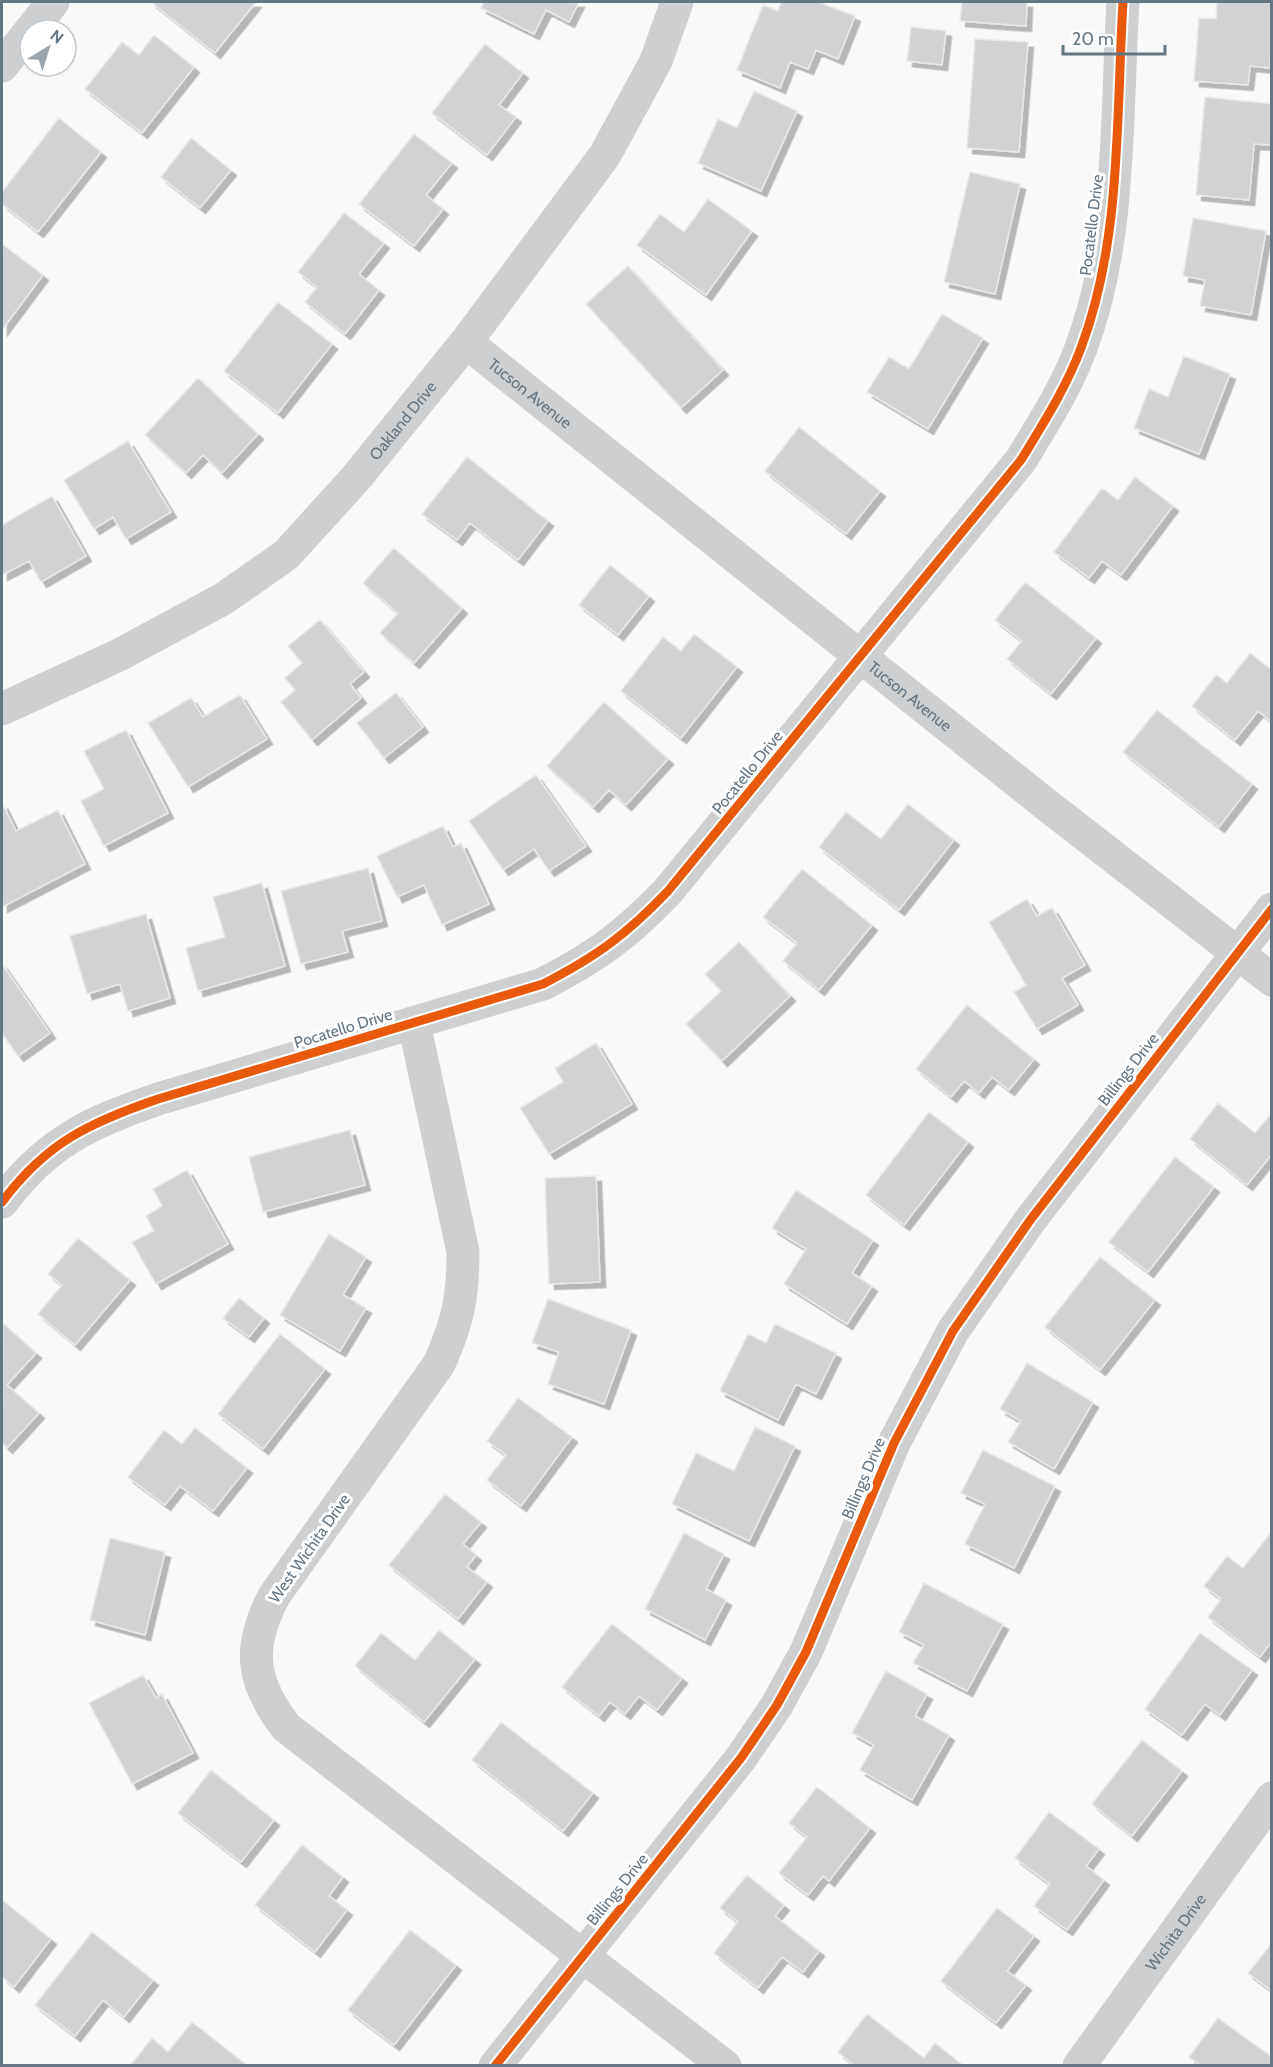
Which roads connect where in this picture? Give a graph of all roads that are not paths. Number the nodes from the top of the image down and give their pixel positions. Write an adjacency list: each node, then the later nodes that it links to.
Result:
1 (53, 2): 4 (street)
2 (677, 2): 7 (street, Oakland Drive)
3 (1123, 2): 8 (street, Pocatello Drive)
4 (40, 18)
5 (18, 45): 6 (street)
6 (2, 66)
7 (466, 342): 8 (street, Tucson Avenue); 9 (street, Oakland Drive)
8 (860, 657): 11 (street, Tucson Avenue); 13 (street, Pocatello Drive)
9 (2, 709)
10 (1272, 909): 11 (street, Billings Drive)
11 (1236, 952): 12 (street, Tucson Avenue); 16 (street, Billings Drive)
12 (1272, 980)
13 (414, 1023): 14 (street, Pocatello Drive); 16 (street, West Wichita Drive)
14 (2, 1202)
15 (1272, 1798): 19 (street, Wichita Drive)
16 (583, 1955): 17 (street, Billings Drive); 18 (street, West Wichita Drive)
17 (495, 2066)
18 (724, 2066)
19 (1079, 2066)

